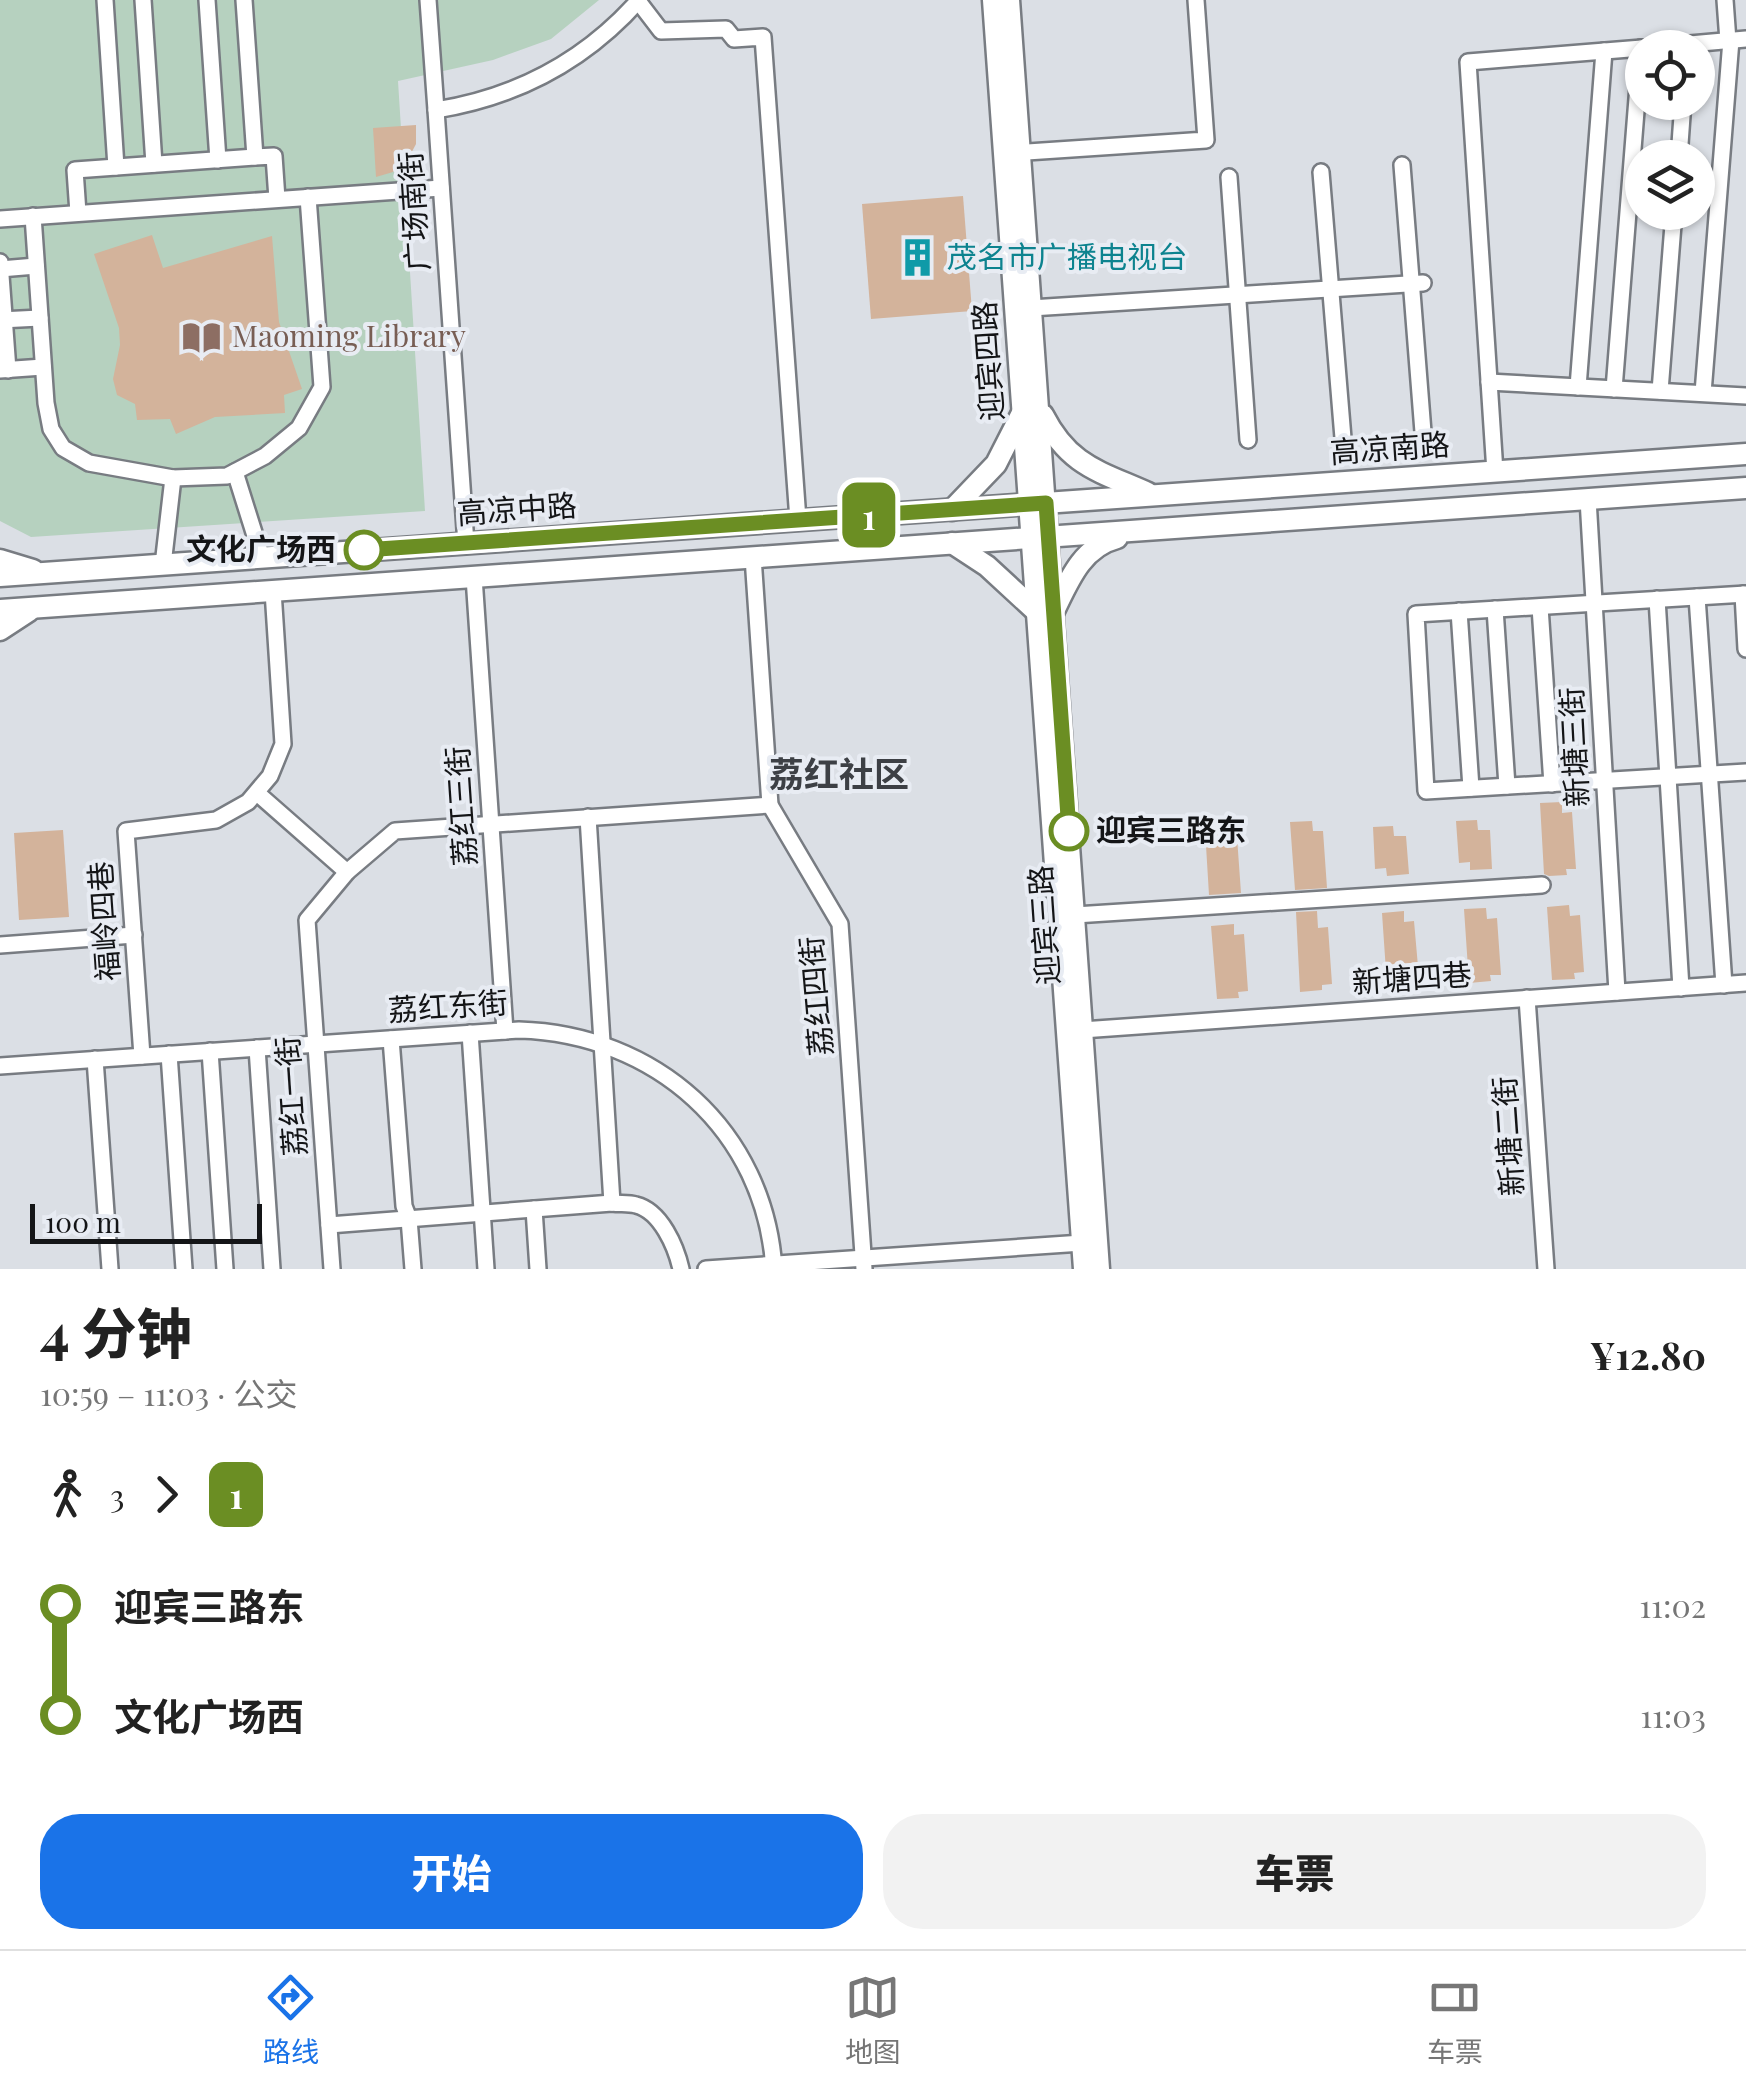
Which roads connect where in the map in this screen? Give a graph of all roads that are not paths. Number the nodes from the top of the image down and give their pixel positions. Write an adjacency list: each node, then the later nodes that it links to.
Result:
1 (104, 0): 21 (street)
2 (143, 0): 19 (street)
3 (207, 0): 18 (street)
4 (244, 0): 17 (street)
5 (428, 0): 14 (street)
6 (993, 0): 16 (main road, 迎宾四路)
7 (1009, 0): 16 (main road, 迎宾四路)
8 (1196, 0): 16 (street)
9 (1725, 0): 11 (street)
10 (638, 1): 14 (street, 广场南街); 62 (street)
11 (1735, 40): 46 (street)
12 (1625, 49): 13 (street)
13 (1604, 51): 41 (street); 43 (street)
14 (436, 110): 24 (street, 广场南街)
15 (1637, 120): 44 (street)
16 (1012, 153): 36 (main road, 迎宾四路); 48 (main road, 迎宾四路)
17 (255, 157): 18 (street); 26 (street)
18 (218, 160): 19 (street)
19 (154, 164): 21 (street)
20 (1402, 166): 33 (street)
21 (116, 167): 27 (street)
22 (1321, 172): 34 (street)
23 (1230, 177): 35 (street)
24 (441, 188): 25 (street); 67 (street, 广场南街)
25 (308, 197): 26 (street); 53 (street)
26 (277, 199): 27 (street)
27 (78, 213): 28 (street)
28 (33, 216): 29 (street); 32 (street)
29 (0, 219)
30 (1673, 230): 45 (street)
31 (0, 266): 32 (street); 38 (street)
32 (36, 266): 37 (street)
33 (1417, 283): 34 (street); 49 (street)
34 (1330, 289): 35 (street); 50 (street)
35 (1238, 295): 36 (street); 51 (street)
36 (1031, 308): 48 (main road, 迎宾四路)
37 (40, 318): 38 (street); 39 (street)
38 (2, 320): 40 (street)
39 (43, 368): 40 (street); 55 (street)
40 (4, 370)
41 (1489, 382): 43 (street); 54 (street)
42 (1746, 383): 47 (street)
43 (1578, 387): 44 (street)
44 (1614, 389): 45 (street)
45 (1660, 391): 46 (street)
46 (1703, 393): 47 (street)
47 (1746, 396)
48 (1031, 408): 58 (main road); 60 (main road); 63 (main road, 迎宾四路)
49 (1423, 432)
50 (1343, 438)
51 (1248, 440)
52 (1746, 454): 54 (main road, 高凉南路)
53 (235, 472): 55 (street); 70 (street)
54 (1495, 472): 56 (main road, 高凉南路)
55 (173, 478): 72 (street)
56 (1260, 488): 58 (main road, 高凉南路); 64 (main road)
57 (1746, 488): 59 (main road)
58 (1154, 495): 63 (main road, 高凉南路)
59 (1588, 499): 64 (main road); 82 (street, 新塘三街)
60 (952, 510): 61 (main road, 高凉中路); 63 (main road, 高凉中路)
61 (844, 517): 62 (main road, 高凉中路); 68 (main road)
62 (798, 520): 67 (main road, 高凉中路)
63 (1040, 520): 65 (main road); 66 (main road); 88 (main road, 迎宾三路)
64 (1263, 522): 65 (main road)
65 (1155, 529): 88 (main road)
66 (952, 543): 68 (main road); 88 (main road)
67 (466, 544): 70 (main road, 高凉中路)
68 (846, 551): 69 (main road)
69 (753, 557): 76 (main road); 99 (street, 荔红四街)
70 (262, 558): 72 (main road, 高凉中路)
71 (0, 560): 74 (main road)
72 (163, 565): 73 (main road, 高凉中路)
73 (132, 567): 74 (main road, 高凉中路); 81 (main road)
74 (44, 573): 75 (main road, 高凉中路)
75 (0, 576)
76 (474, 577): 77 (main road); 101 (street, 荔红三街)
77 (273, 591): 81 (main road); 98 (street, 福岭四巷)
78 (1744, 594): 79 (street); 90 (street)
79 (1698, 597): 80 (street); 92 (street)
80 (1657, 599): 82 (street); 93 (street)
81 (135, 600): 84 (main road)
82 (1594, 603): 83 (street); 94 (street, 新塘三街)
83 (1540, 606): 85 (street); 95 (street)
84 (35, 608): 86 (main road); 89 (main road)
85 (1495, 609): 87 (street); 96 (street)
86 (0, 610)
87 (1458, 611): 97 (street); 97 (street)
88 (1045, 613): 104 (main road, 迎宾三路); 129 (main road, 迎宾三路)
89 (0, 630)
90 (1746, 648)
91 (1746, 772): 92 (street)
92 (1709, 774): 93 (street); 108 (street)
93 (1668, 776): 94 (street); 109 (street)
94 (1605, 780): 95 (street); 110 (street, 新塘三街)
95 (1552, 784): 96 (street)
96 (1507, 786): 97 (street)
97 (1471, 788)
98 (256, 793): 102 (street); 105 (street, 福岭四巷)
99 (770, 804): 100 (street); 130 (street, 荔红四街)
100 (588, 817): 101 (street); 116 (street)
101 (491, 824): 102 (street); 113 (street, 荔红三街)
102 (347, 872): 117 (street, 荔红一街)
103 (1542, 885): 104 (street)
104 (1074, 916): 112 (main road, 迎宾三路)
105 (134, 935): 106 (street); 121 (street, 福岭四巷)
106 (0, 945)
107 (1746, 983): 108 (street, 新塘四巷)
108 (1724, 985): 109 (street, 新塘四巷)
109 (1681, 988): 110 (street, 新塘四巷)
110 (1617, 992): 111 (street, 新塘四巷)
111 (1527, 998): 112 (street, 新塘四巷); 144 (street, 新塘二街)
112 (1082, 1030): 143 (main road, 迎宾三路)
113 (506, 1031): 114 (street, 荔红东街); 116 (street, 荔红东街)
114 (470, 1033): 115 (street, 荔红东街); 126 (street)
115 (391, 1039): 117 (street, 荔红东街); 127 (street)
116 (602, 1043): 124 (street); 131 (street, 荔红东街)
117 (316, 1044): 118 (street, 荔红东街); 128 (street, 荔红一街)
118 (256, 1048): 119 (street, 荔红东街); 135 (street)
119 (210, 1051): 120 (street, 荔红东街); 134 (street)
120 (169, 1054): 121 (street, 荔红东街); 133 (street)
121 (142, 1056): 122 (street, 荔红东街)
122 (95, 1059): 123 (street, 荔红东街); 132 (street)
123 (0, 1066)
124 (612, 1203): 125 (street); 140 (street)
125 (534, 1210): 126 (street); 139 (street)
126 (482, 1214): 127 (street); 138 (street)
127 (409, 1219): 128 (street); 137 (street)
128 (328, 1226): 136 (street, 荔红一街)
129 (1082, 1243): 130 (street); 142 (main road, 迎宾三路)
130 (864, 1264): 131 (street)
131 (774, 1267): 141 (street)
132 (110, 1269)
133 (184, 1269)
134 (226, 1269)
135 (272, 1269)
136 (332, 1269)
137 (412, 1269)
138 (486, 1269)
139 (538, 1269)
140 (681, 1269)
141 (706, 1269)
142 (1084, 1269)
143 (1099, 1269)
144 (1546, 1269)

